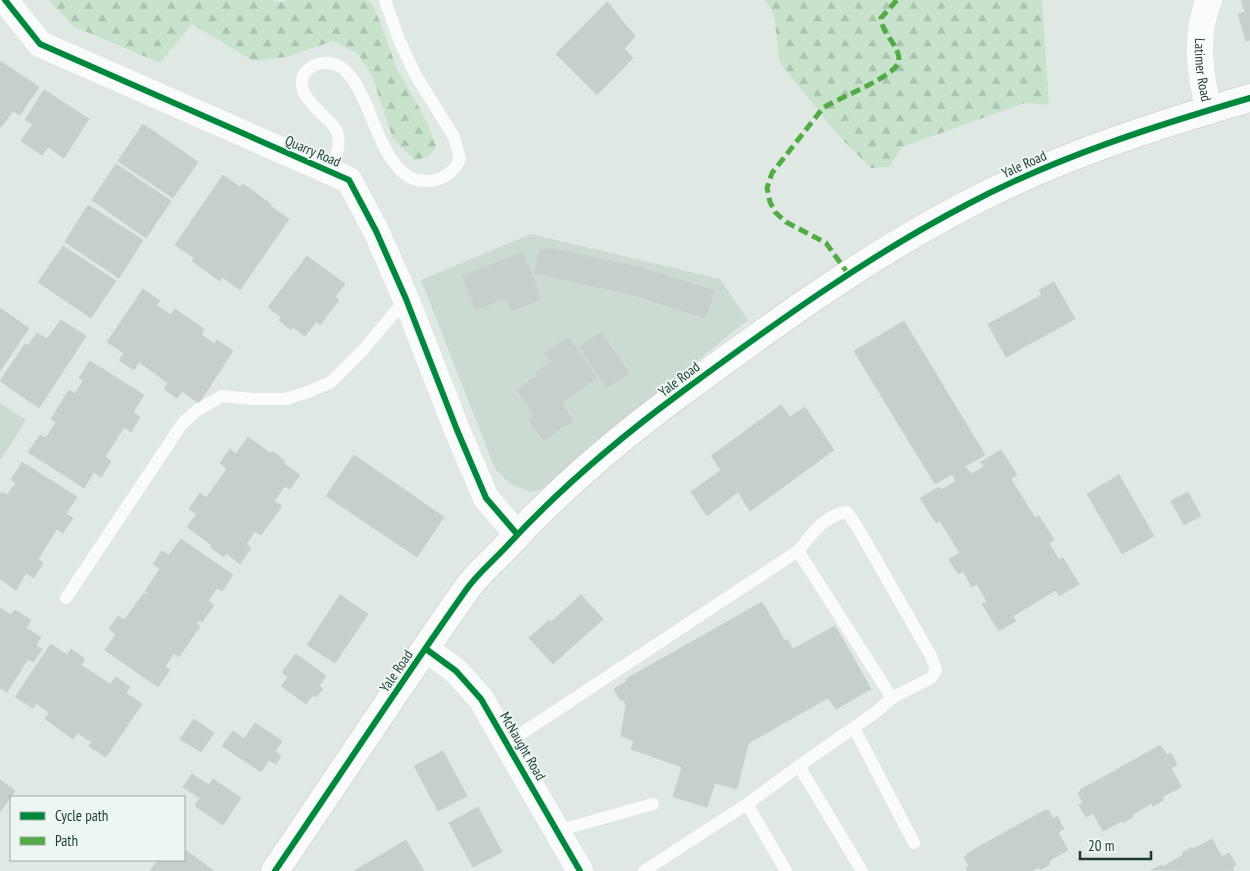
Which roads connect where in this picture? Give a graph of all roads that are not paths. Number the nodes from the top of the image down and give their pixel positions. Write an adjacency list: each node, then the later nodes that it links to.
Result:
1 (4, 0): 6 (street, Quarry Road)
2 (385, 0): 6 (lane)
3 (1209, 0): 5 (street, Latimer Road)
4 (1250, 98): 5 (main road, Yale Road)
5 (1209, 111): 8 (main road, Yale Road)
6 (331, 173): 7 (street, Quarry Road)
7 (406, 299): 8 (street, Quarry Road); 10 (lane)
8 (517, 534): 11 (main road, Yale Road)
9 (798, 551): 12 (lane); 12 (lane); 14 (lane)
10 (66, 598)
11 (426, 648): 14 (street, McNaught Road); 20 (main road, Yale Road)
12 (892, 698): 13 (lane)
13 (854, 728): 15 (lane); 19 (lane)
14 (507, 744): 18 (street, McNaught Road)
15 (799, 766): 17 (lane); 24 (lane)
16 (652, 804): 18 (lane)
17 (747, 804): 22 (lane); 23 (lane)
18 (557, 831): 21 (street, McNaught Road)
19 (914, 843)
20 (275, 871)
21 (580, 871)
22 (644, 871)
23 (786, 871)
24 (862, 871)

